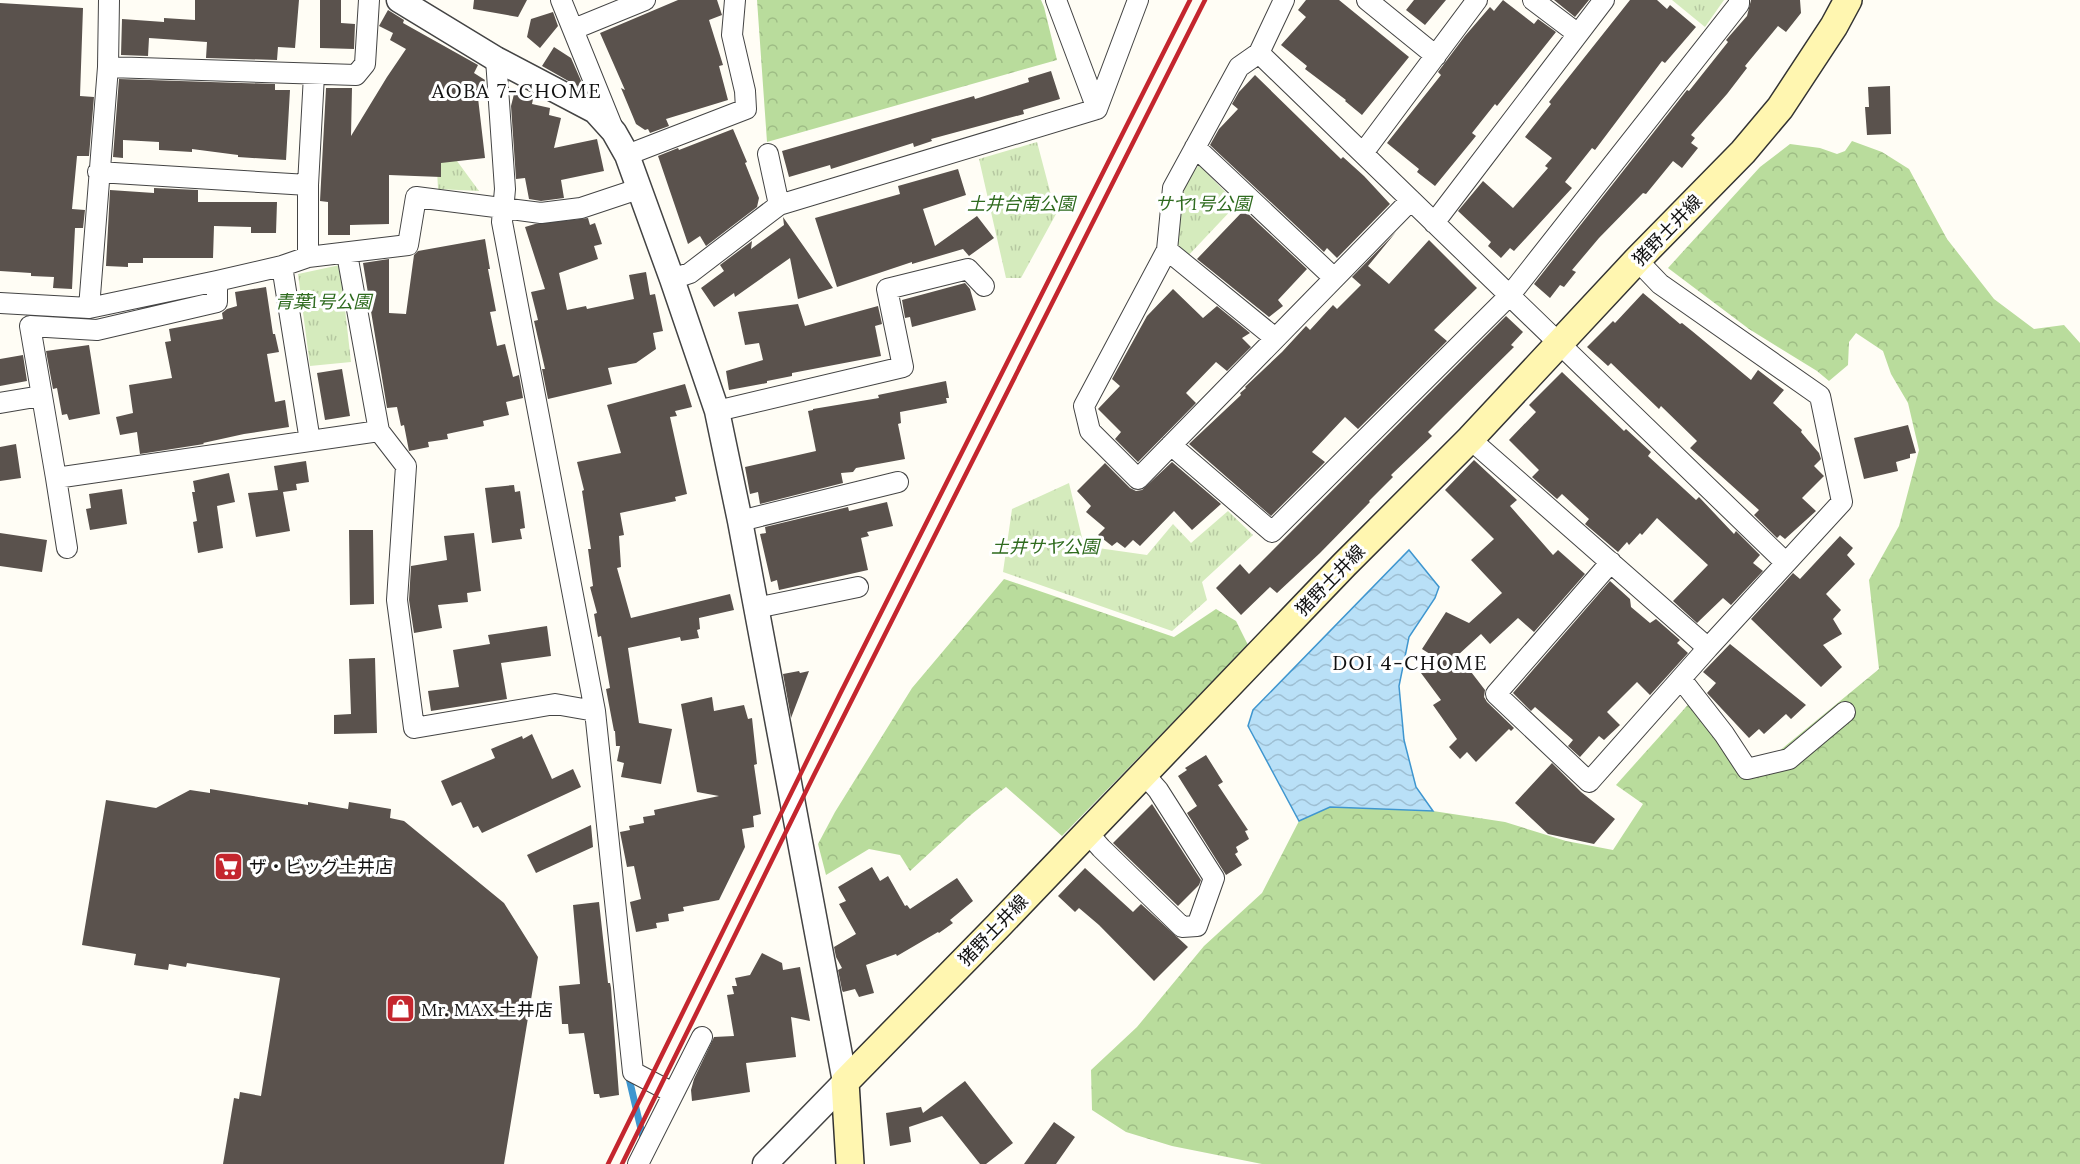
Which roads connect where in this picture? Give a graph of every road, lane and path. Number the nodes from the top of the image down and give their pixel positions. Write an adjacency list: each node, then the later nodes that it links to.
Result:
1 (109, 0): 21 (street)
2 (369, 0): 22 (street)
3 (399, 0): 20 (street)
4 (561, 0): 16 (street)
5 (645, 0): 16 (street)
6 (735, 0): 28 (street)
7 (1056, 0): 23 (street)
8 (1137, 0): 23 (street)
9 (1284, 0): 18 (street)
10 (1367, 0): 19 (street)
11 (1478, 0): 19 (street)
12 (1533, 0): 17 (street)
13 (1604, 0): 17 (street)
14 (1739, 0): 45 (street)
15 (1848, 0): 39 (main road, 猪野土井線)
16 (574, 29): 24 (street)
17 (1578, 34): 35 (street)
18 (1259, 53): 25 (street); 26 (street)
19 (1436, 56): 26 (street)
20 (496, 59): 24 (street); 34 (street)
21 (108, 67): 22 (street); 29 (street)
22 (314, 75): 30 (street)
23 (1097, 109): 33 (street)
24 (614, 132): 28 (street)
25 (1195, 147): 36 (street); 41 (street)
26 (1363, 153): 32 (street)
27 (768, 154): 33 (street)
28 (627, 156): 31 (street)
29 (98, 172): 30 (street); 47 (street)
30 (308, 185): 38 (street)
31 (638, 189): 34 (street); 42 (street)
32 (1410, 201): 35 (street); 41 (street)
33 (779, 205): 42 (street)
34 (504, 207): 37 (street); 67 (street)
35 (1434, 223): 45 (street)
36 (1167, 250): 48 (street); 56 (street)
37 (346, 254): 38 (street); 53 (street)
38 (308, 257): 40 (street)
39 (1637, 260): 49 (main road, 猪野土井線); 62 (street)
40 (282, 266): 43 (street); 55 (street)
41 (1334, 278): 48 (street)
42 (672, 279): 52 (street)
43 (217, 282): 47 (street); 50 (street)
44 (984, 286): 52 (street)
45 (1510, 295): 49 (street); 56 (street)
46 (0, 303): 47 (street)
47 (89, 308)
48 (1275, 338): 56 (street)
49 (1558, 343): 54 (main road, 猪野土井線); 62 (street)
50 (41, 396): 51 (street); 57 (street)
51 (0, 403)
52 (717, 411): 59 (street)
53 (379, 430): 55 (street); 67 (street)
54 (1470, 439): 61 (street); 69 (main road, 猪野土井線)
55 (310, 441): 57 (street)
56 (1171, 445)
57 (56, 478): 60 (street)
58 (898, 482): 59 (street)
59 (740, 521): 64 (street)
60 (68, 548)
61 (1611, 562): 65 (street); 66 (street)
62 (1786, 562): 65 (street)
63 (858, 587): 64 (street)
64 (756, 608): 72 (street)
65 (1708, 648): 66 (street)
66 (1681, 679): 68 (street)
67 (595, 711): 73 (street)
68 (1845, 712)
69 (1143, 773): 70 (main road, 猪野土井線); 70 (street)
70 (1087, 832): 72 (main road, 猪野土井線)
71 (702, 1037): 73 (street)
72 (845, 1082): 75 (street); 76 (main road)
73 (673, 1093): 74 (street)
74 (638, 1164)
75 (765, 1164)
76 (850, 1164)

